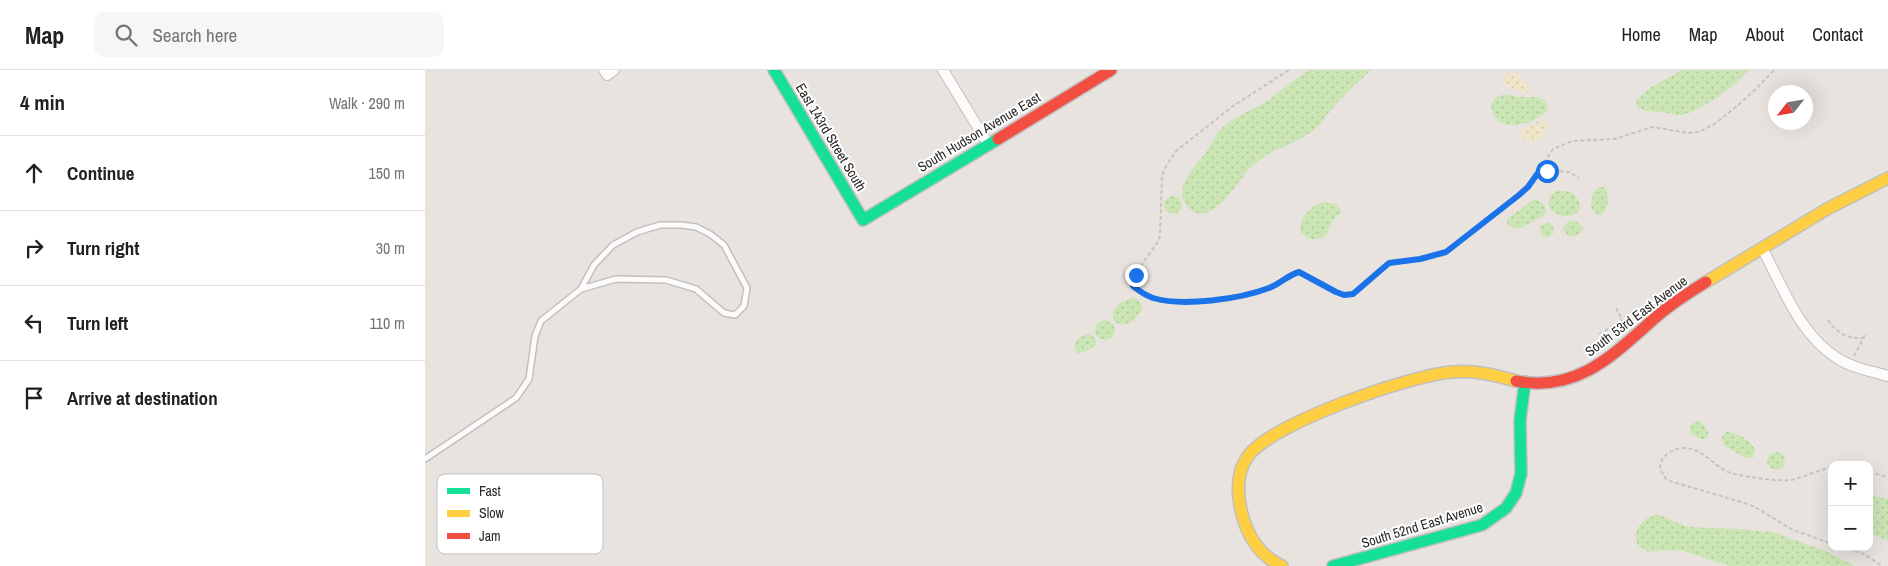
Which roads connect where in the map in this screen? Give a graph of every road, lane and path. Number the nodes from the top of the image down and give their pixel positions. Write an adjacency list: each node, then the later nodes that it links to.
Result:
1 (774, 70): 10 (street, East 143rd Street South)
2 (943, 70): 6 (street)
3 (1111, 70): 6 (street, South Hudson Avenue East)
4 (1289, 70): 7 (path)
5 (1774, 70): 7 (path)
6 (988, 144): 10 (street, South Hudson Avenue East)
7 (1540, 170): 8 (path)
8 (1579, 178)
9 (1888, 178): 11 (street, South 53rd East Avenue)
10 (863, 220)
11 (1762, 248): 18 (street, South 53rd East Avenue); 20 (street)
12 (581, 289): 12 (lane); 23 (lane)
13 (1616, 308): 14 (path)
14 (1621, 319): 17 (path); 18 (path)
15 (1828, 320): 19 (path)
16 (1866, 333): 19 (path)
17 (1599, 334)
18 (1633, 338): 22 (street, South 53rd East Avenue)
19 (1863, 338): 20 (path)
20 (1851, 365): 21 (street)
21 (1888, 376)
22 (1525, 382): 29 (street, South 53rd East Avenue); 30 (street, South 52nd East Avenue)
23 (425, 459)
24 (1828, 468): 27 (path)
25 (1873, 473): 26 (path)
26 (1888, 477)
27 (1828, 543)
28 (1854, 551): 31 (path)
29 (1282, 566)
30 (1333, 566)
31 (1882, 566)

